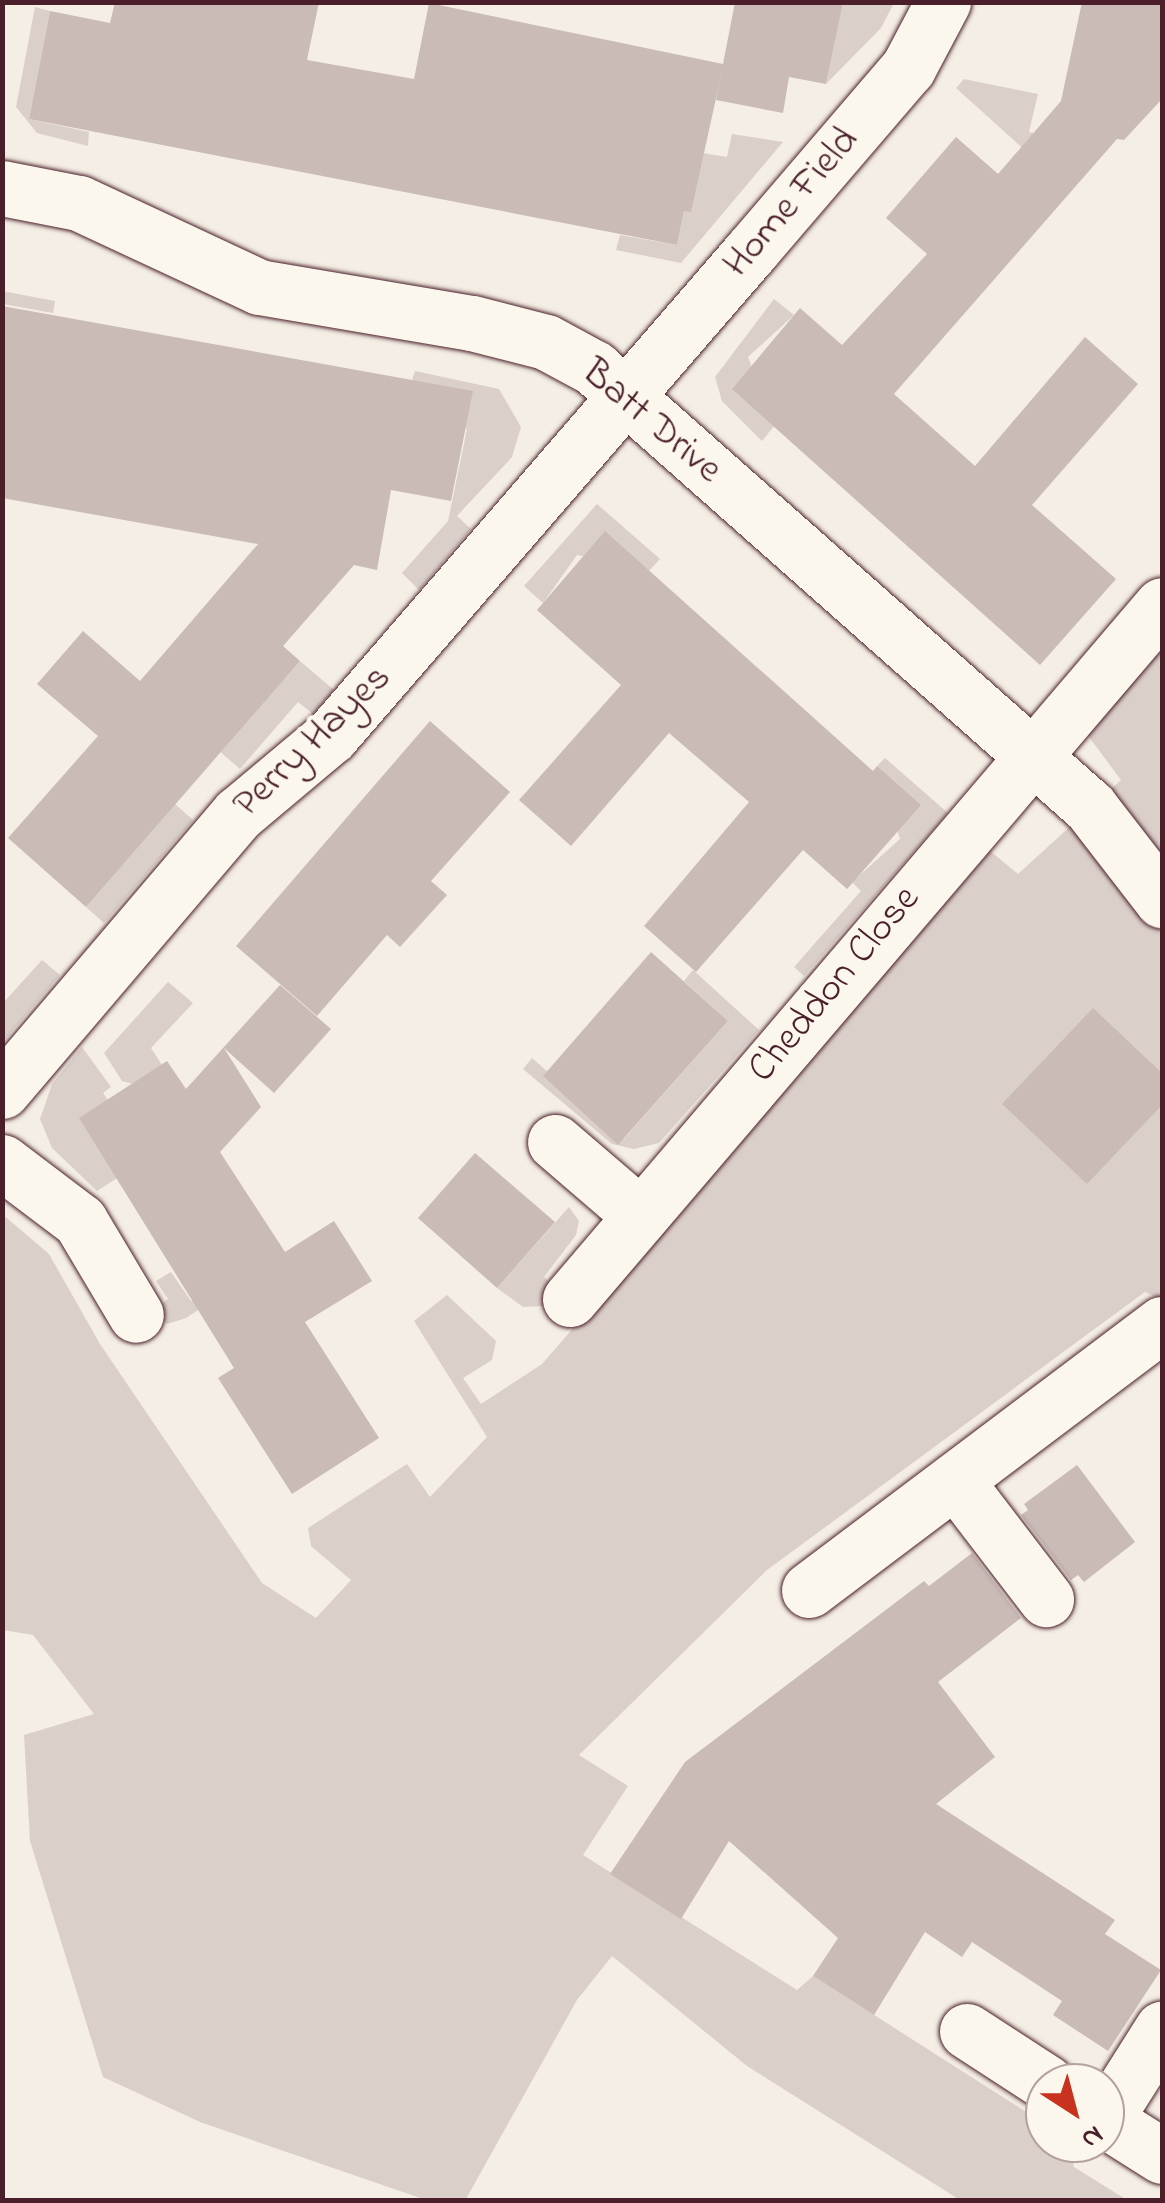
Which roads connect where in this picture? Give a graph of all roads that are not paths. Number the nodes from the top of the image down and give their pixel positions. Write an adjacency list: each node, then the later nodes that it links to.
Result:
1 (944, 2): 3 (street, Home Field)
2 (2, 188): 3 (street, Batt Drive)
3 (626, 395): 5 (street, Batt Drive); 7 (street, Perry Hayes)
4 (1162, 605): 5 (street, Cheddon Close)
5 (1030, 754): 6 (street, Batt Drive); 10 (street, Cheddon Close)
6 (1162, 900)
7 (2, 1091)
8 (556, 1142): 10 (street)
9 (2, 1162): 12 (street)
10 (640, 1216): 11 (street, Cheddon Close)
11 (570, 1300)
12 (136, 1314)
13 (1162, 1324): 14 (street)
14 (955, 1480): 15 (street); 16 (street)
15 (809, 1590)
16 (1046, 1599)
17 (1162, 2029): 20 (street)
18 (967, 2031): 19 (street)
19 (1025, 2068)
20 (1125, 2087)
21 (1125, 2132): 22 (street)
22 (1162, 2156)

